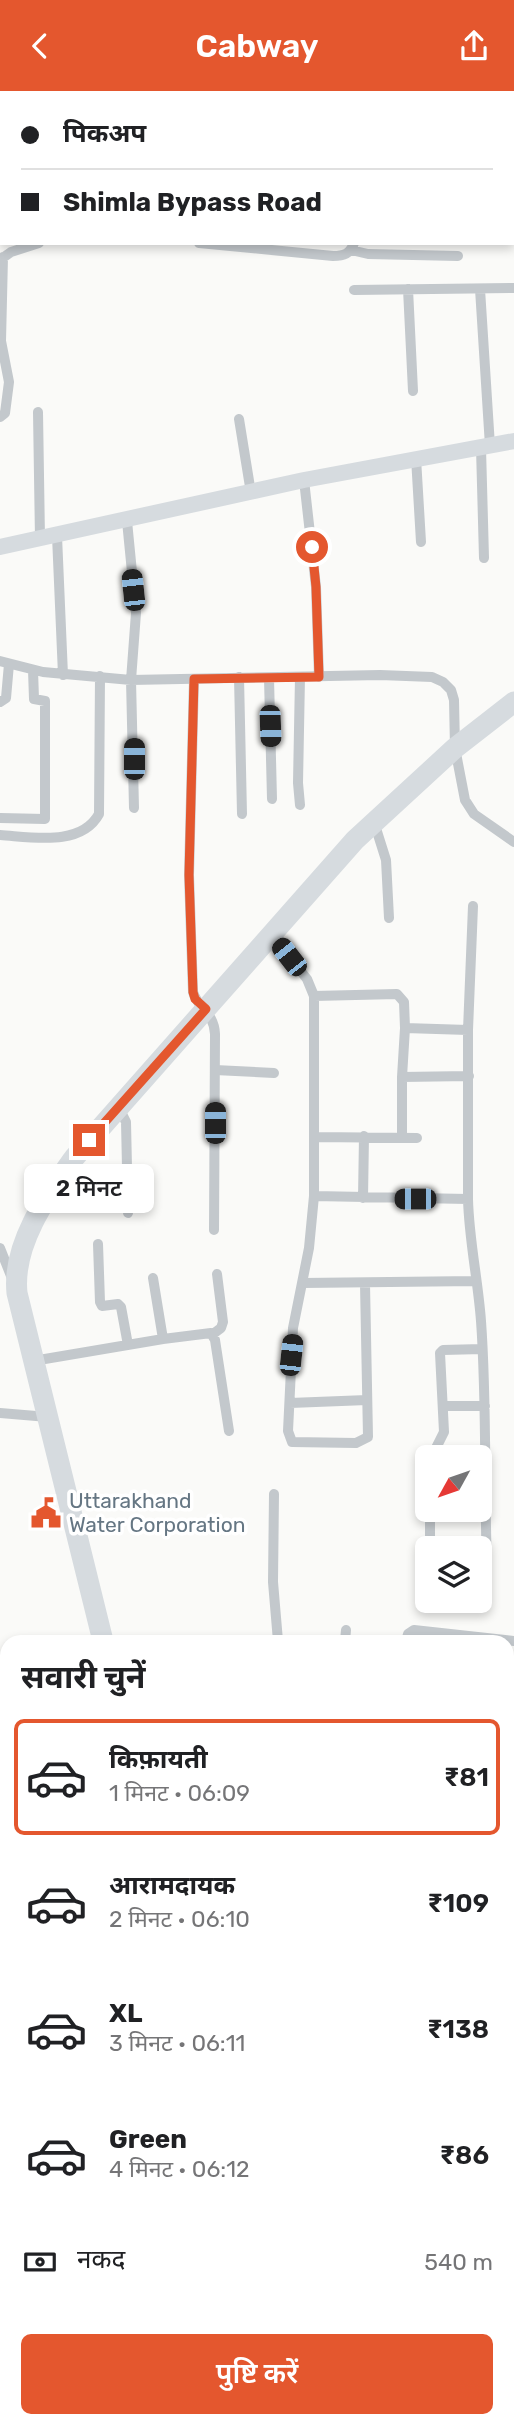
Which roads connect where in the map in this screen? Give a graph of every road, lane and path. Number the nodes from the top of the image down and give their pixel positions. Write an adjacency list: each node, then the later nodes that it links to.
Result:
1 (29, 245): 5 (street)
2 (220, 245): 3 (street)
3 (352, 247): 4 (street)
4 (458, 256)
5 (2, 259): 12 (street)
6 (514, 288): 8 (street)
7 (408, 289): 8 (street); 9 (street); 10 (street)
8 (481, 289): 15 (street)
9 (354, 290)
10 (413, 391)
11 (38, 412): 20 (street)
12 (0, 417)
13 (239, 419): 18 (street)
14 (514, 441): 15 (street)
15 (485, 447): 16 (street); 23 (street)
16 (416, 458): 17 (street); 21 (street)
17 (304, 480): 18 (street); 30 (street)
18 (251, 492): 19 (street)
19 (127, 521): 20 (street); 33 (street)
20 (49, 538): 22 (street); 26 (street)
21 (421, 542)
22 (0, 547)
23 (484, 558)
24 (4, 662): 25 (street); 34 (street)
25 (33, 670): 26 (street); 41 (street)
26 (63, 675): 27 (street)
27 (100, 676): 33 (street); 43 (street)
28 (239, 677): 31 (street); 32 (street); 40 (street)
29 (300, 677): 30 (street); 31 (street); 38 (street)
30 (319, 677): 36 (street)
31 (269, 678): 37 (street)
32 (194, 679): 33 (street); 49 (street)
33 (131, 680): 39 (street)
34 (0, 702)
35 (510, 708): 36 (highway)
36 (455, 748): 42 (highway); 44 (street)
37 (272, 799)
38 (300, 805)
39 (134, 808)
40 (242, 814)
41 (0, 818)
42 (374, 822): 46 (street); 47 (highway)
43 (0, 835)
44 (514, 842)
45 (473, 906): 51 (street)
46 (389, 918)
47 (272, 935): 48 (street); 49 (highway)
48 (314, 996): 50 (street); 58 (street)
49 (206, 1009): 52 (street); 56 (highway)
50 (405, 1028): 51 (street); 55 (street)
51 (468, 1030): 54 (street)
52 (215, 1070): 53 (street); 65 (street)
53 (274, 1073)
54 (469, 1076): 55 (street); 63 (street)
55 (402, 1077): 59 (street)
56 (118, 1106): 64 (street); 73 (highway)
57 (363, 1136): 58 (street); 59 (street); 62 (street)
58 (313, 1137): 61 (street)
59 (402, 1138): 60 (street)
60 (417, 1138)
61 (314, 1196): 62 (street); 71 (street)
62 (363, 1198): 63 (street)
63 (468, 1199): 70 (street)
64 (128, 1213)
65 (214, 1230)
66 (98, 1244): 76 (street)
67 (0, 1248): 73 (street)
68 (217, 1274): 74 (street)
69 (153, 1278): 75 (street)
70 (476, 1281): 72 (street); 77 (street)
71 (303, 1283): 72 (street); 80 (street)
72 (365, 1284): 79 (street)
73 (18, 1293): 78 (highway)
74 (212, 1334): 75 (street); 85 (street)
75 (163, 1339): 76 (street)
76 (128, 1345): 78 (street)
77 (482, 1349): 81 (street); 82 (street)
78 (33, 1361): 84 (highway)
79 (367, 1401): 80 (street); 80 (street)
80 (290, 1403)
81 (444, 1406): 82 (street); 86 (street)
82 (485, 1406): 88 (street)
83 (0, 1413): 84 (street)
84 (48, 1417): 89 (highway)
85 (229, 1431)
86 (438, 1445)
87 (274, 1495): 90 (street)
88 (487, 1536)
89 (102, 1635)
90 (277, 1635)
91 (408, 1635): 92 (street)
92 (438, 1635)

